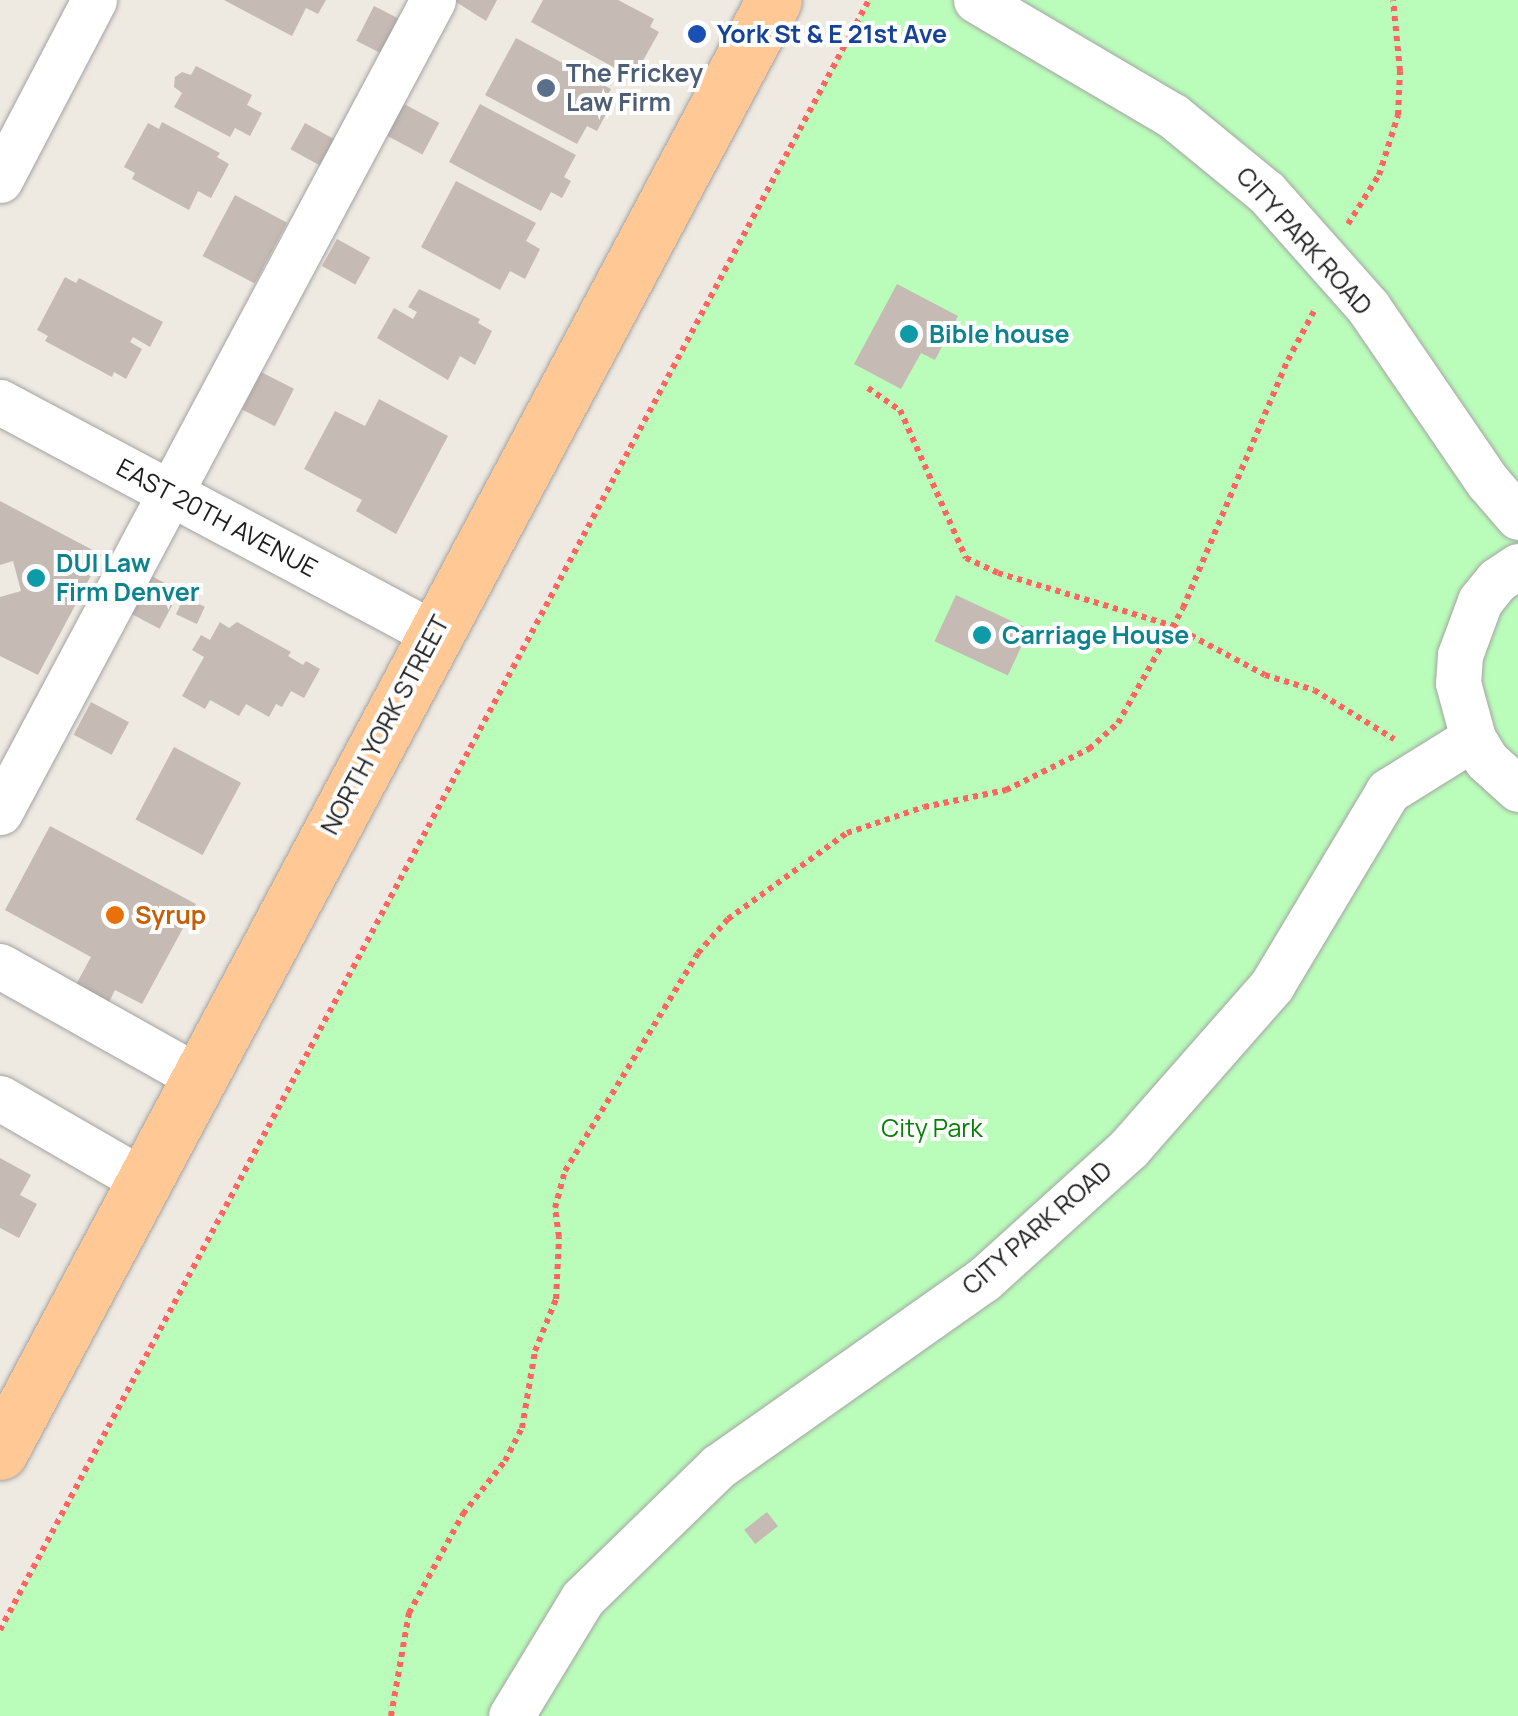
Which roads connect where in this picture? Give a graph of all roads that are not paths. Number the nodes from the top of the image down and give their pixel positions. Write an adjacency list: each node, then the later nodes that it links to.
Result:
1 (94, 0): 5 (street)
2 (433, 0): 7 (street)
3 (774, 0): 10 (main road, NORTH YORK STREET)
4 (976, 0): 8 (street, CITY PARK ROAD)
5 (0, 180)
6 (0, 402): 7 (street, EAST 20TH AVENUE)
7 (170, 493): 10 (street, EAST 20TH AVENUE); 13 (street)
8 (1518, 517)
9 (1518, 566): 11 (street)
10 (434, 633): 15 (main road, NORTH YORK STREET)
11 (1473, 738): 12 (street); 19 (street, CITY PARK ROAD)
12 (1518, 789)
13 (0, 812)
14 (0, 966): 15 (street)
15 (198, 1077): 17 (main road, NORTH YORK STREET)
16 (0, 1098): 17 (street)
17 (144, 1180): 18 (main road, NORTH YORK STREET)
18 (0, 1452)
19 (511, 1716)

